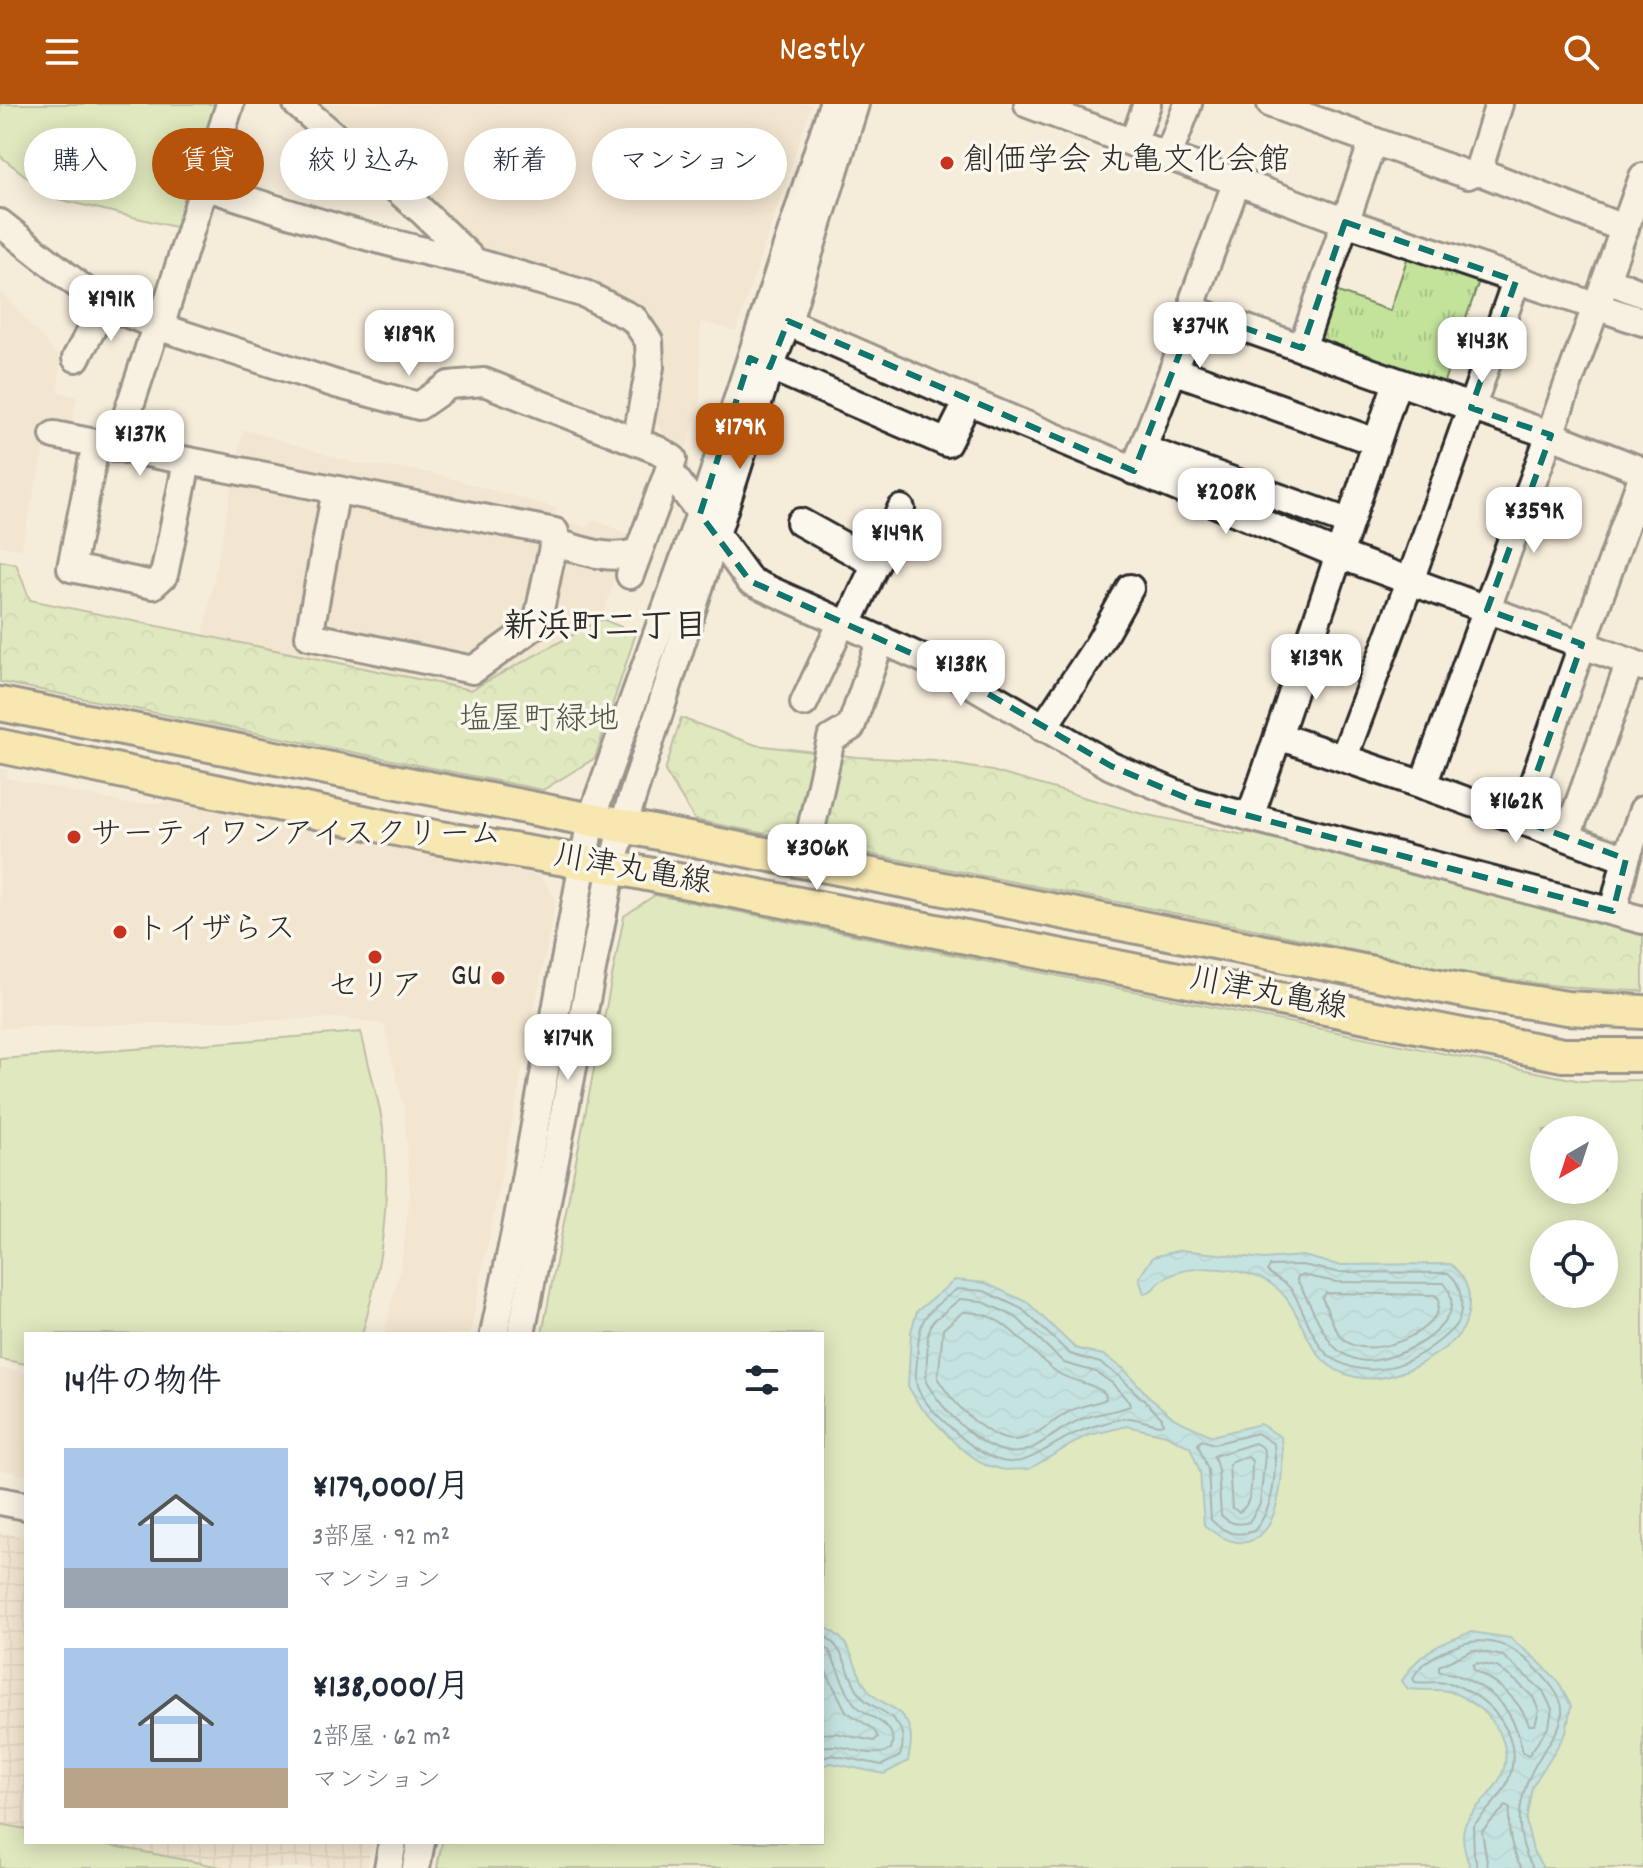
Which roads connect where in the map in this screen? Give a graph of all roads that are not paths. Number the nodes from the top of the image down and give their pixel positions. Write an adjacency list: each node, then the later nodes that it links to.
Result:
1 (230, 104): 10 (street)
2 (297, 104): 22 (street)
3 (833, 104): 30 (street)
4 (855, 104): 30 (street)
5 (1028, 104): 12 (street)
6 (1147, 104): 12 (street)
7 (1188, 104): 13 (street)
8 (1271, 104): 11 (street)
9 (1499, 104): 14 (street)
10 (222, 128)
11 (1373, 141): 14 (street); 19 (street)
12 (1133, 143): 13 (street)
13 (1168, 156): 15 (street)
14 (1478, 171): 21 (street)
15 (1237, 181): 19 (street); 28 (street)
16 (1642, 182): 21 (street)
17 (200, 200): 31 (street)
18 (247, 200): 22 (street)
19 (1345, 222): 24 (street); 32 (street)
20 (0, 223): 26 (street)
21 (1625, 229): 23 (street)
22 (475, 262): 41 (street)
23 (1607, 280): 25 (street); 27 (street)
24 (1516, 281): 27 (street); 38 (street)
25 (1643, 294)
26 (105, 305): 31 (street); 33 (street)
27 (1597, 308): 29 (street); 40 (street)
28 (1196, 311): 32 (street); 35 (street)
29 (1641, 315)
30 (776, 317): 34 (street); 37 (street)
31 (160, 327): 41 (street); 43 (street)
32 (1302, 348): 36 (street)
33 (76, 358)
34 (760, 362): 37 (street); 50 (street); 53 (street)
35 (1173, 370): 42 (street); 44 (street)
36 (1397, 382): 38 (street); 42 (street)
37 (968, 401): 44 (street)
38 (1471, 408): 40 (street); 57 (street)
39 (54, 435): 43 (street)
40 (1551, 435): 47 (street); 59 (street)
41 (636, 441): 46 (street)
42 (1376, 442): 52 (street)
43 (106, 446): 45 (street); 45 (street)
44 (1139, 460): 52 (street); 55 (street)
45 (187, 462): 48 (street)
46 (669, 470): 50 (street); 54 (street)
47 (1643, 473): 62 (street)
48 (336, 490): 54 (street); 54 (street)
49 (901, 509): 56 (street)
50 (700, 514): 53 (street); 73 (street)
51 (800, 522): 56 (street)
52 (1348, 522): 55 (street)
53 (716, 537): 60 (street); 75 (street)
54 (554, 542)
55 (1337, 554): 57 (street); 67 (street)
56 (876, 564): 60 (street)
57 (1410, 581): 59 (street); 69 (street)
58 (1130, 588): 66 (street)
59 (1487, 610): 62 (street); 70 (street)
60 (845, 623): 61 (street); 64 (street)
61 (881, 639): 66 (street); 78 (street)
62 (1582, 644): 63 (street); 74 (street)
63 (1637, 664): 76 (street)
64 (804, 703)
65 (0, 704): 73 (main road, 川津丸亀線)
66 (1043, 728): 72 (street)
67 (1278, 736): 69 (street); 72 (street)
68 (0, 746): 79 (main road, 川津丸亀線)
69 (1344, 757): 70 (street)
70 (1423, 785): 74 (street)
71 (1643, 810): 77 (street)
72 (1250, 817): 80 (street)
73 (591, 819): 75 (main road, 川津丸亀線); 79 (street)
74 (1520, 820): 76 (street)
75 (623, 826): 78 (main road, 川津丸亀線); 79 (street)
76 (1567, 837): 77 (street)
77 (1626, 859): 80 (street)
78 (804, 861): 82 (main road, 川津丸亀線)
79 (598, 865): 83 (main road, 川津丸亀線); 84 (street); 85 (street)
80 (1613, 911): 81 (street)
81 (1643, 920)
82 (1643, 1012)
83 (1643, 1055)
84 (494, 1332)
85 (521, 1332)
86 (0, 1501): 87 (street)
87 (24, 1506)
88 (393, 1844): 90 (street)
89 (421, 1844): 91 (street)
90 (388, 1868)
91 (416, 1868)

